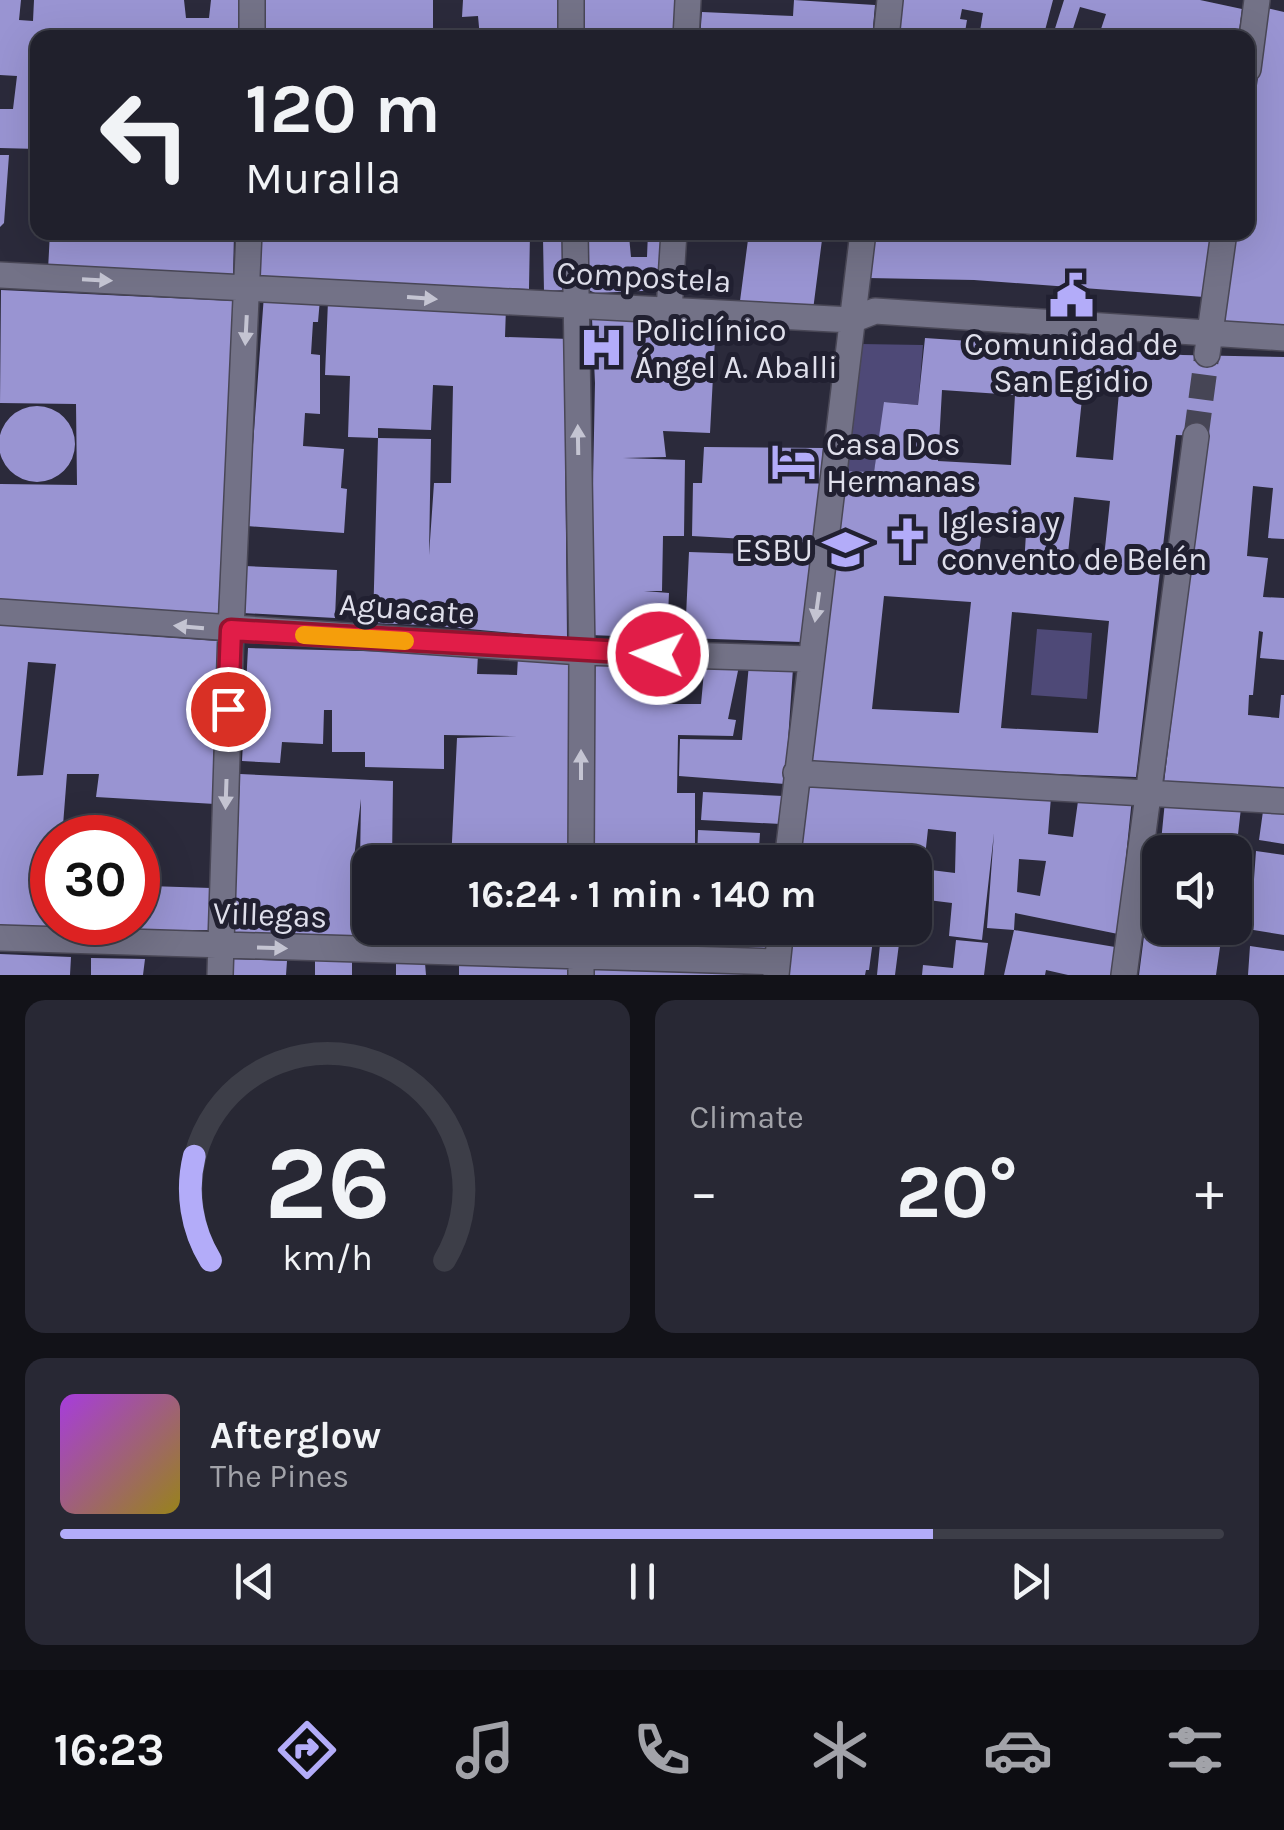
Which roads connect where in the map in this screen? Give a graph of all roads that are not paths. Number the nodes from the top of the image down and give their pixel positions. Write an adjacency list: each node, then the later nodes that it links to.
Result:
1 (252, 0): 7 (street)
2 (571, 0): 8 (street)
3 (688, 0): 9 (street)
4 (890, 0): 10 (street)
5 (1261, 0): 6 (street); 11 (street)
6 (1284, 4)
7 (252, 30)
8 (572, 30)
9 (686, 30)
10 (887, 30)
11 (1255, 32)
12 (249, 240): 18 (street)
13 (575, 240): 19 (street)
14 (673, 240): 20 (street)
15 (862, 240): 21 (street)
16 (1223, 240): 23 (street)
17 (0, 275): 18 (street, Compostela, one-way to 18)
18 (248, 287): 19 (street, Compostela, one-way to 19); 26 (street, one-way to 26)
19 (576, 307): 20 (street, Compostela); 27 (street, one-way to 19)
20 (669, 311): 21 (street, Compostela)
21 (852, 320): 23 (street, Compostela); 28 (street, one-way to 28)
22 (1284, 338): 23 (street, Compostela)
23 (1209, 344)
24 (1196, 436): 30 (street)
25 (0, 612): 26 (street, Aguacate, one-way to 25)
26 (231, 630): 27 (street, Aguacate); 35 (street, one-way to 35)
27 (582, 652): 28 (street, Aguacate); 32 (street, one-way to 27)
28 (810, 659): 29 (street)
29 (796, 774): 30 (street); 33 (street)
30 (1150, 792): 31 (street); 39 (street)
31 (1284, 801)
32 (581, 845)
33 (789, 845)
34 (0, 938): 35 (street, Villegas)
35 (222, 946): 36 (street, Villegas, one-way to 36); 38 (street)
36 (581, 965): 37 (street, Villegas)
37 (777, 968)
38 (220, 975)
39 (1124, 975)

